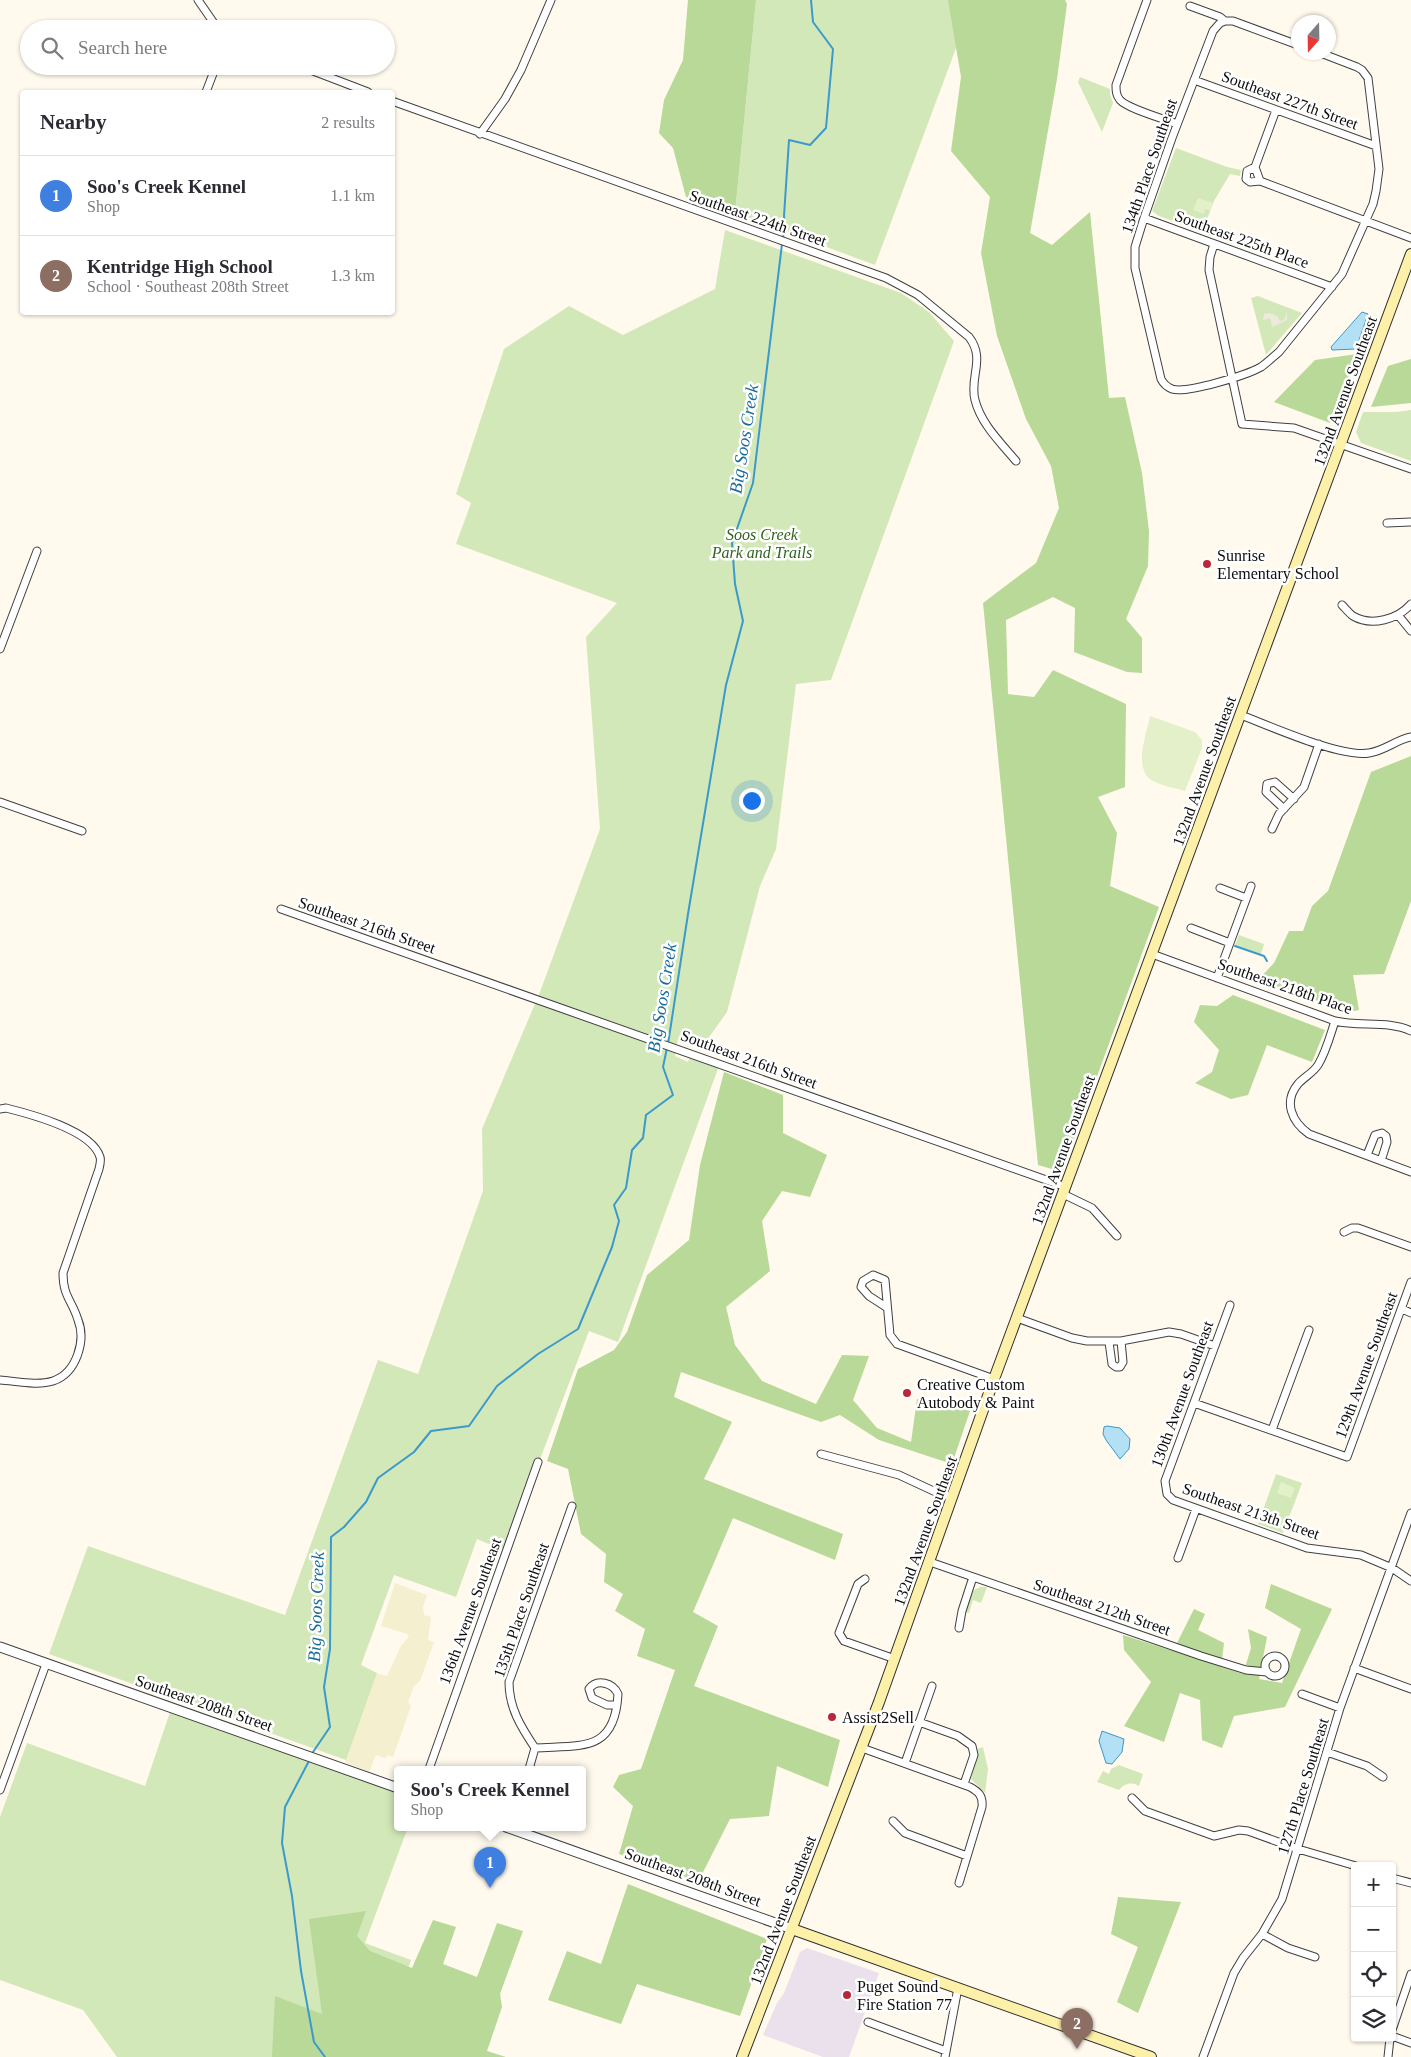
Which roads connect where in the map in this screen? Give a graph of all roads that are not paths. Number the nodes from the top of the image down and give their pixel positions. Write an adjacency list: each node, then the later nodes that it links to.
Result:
1 (198, 0): 5 (street)
2 (551, 0): 17 (street)
3 (1148, 0): 16 (street)
4 (1190, 6): 6 (street)
5 (212, 20)
6 (1225, 21): 7 (street); 11 (street, 134th Place Southeast)
7 (1291, 42)
8 (1336, 59): 18 (street)
9 (213, 75): 12 (street)
10 (324, 75): 13 (street)
11 (1194, 80): 15 (street, Southeast 227th Street); 16 (street, 134th Place Southeast)
12 (207, 90)
13 (363, 90)
14 (395, 102): 17 (street, Southeast 224th Street)
15 (1276, 110): 18 (street, Southeast 227th Street); 19 (street)
16 (1177, 124): 21 (street, 134th Place Southeast)
17 (480, 134): 29 (street, Southeast 224th Street)
18 (1376, 146): 22 (street)
19 (1255, 167): 20 (street); 20 (street)
20 (1260, 181): 22 (street)
21 (1144, 218): 24 (street, Southeast 225th Place); 27 (street, 134th Place Southeast)
22 (1366, 222): 23 (street); 26 (street)
23 (1411, 238)
24 (1214, 244): 26 (street, Southeast 225th Place); 27 (street)
25 (1411, 254): 28 (main road, 132nd Avenue Southeast)
26 (1332, 286): 27 (street)
27 (1234, 378): 28 (street)
28 (1342, 444): 30 (street); 39 (main road, 132nd Avenue Southeast)
29 (1016, 462)
30 (1411, 469)
31 (1411, 522): 32 (street)
32 (1387, 523)
33 (38, 551): 38 (street)
34 (1411, 604): 36 (street)
35 (1342, 605): 36 (street)
36 (1398, 614): 37 (street)
37 (1411, 630)
38 (0, 649)
39 (1241, 715): 41 (street); 53 (main road, 132nd Avenue Southeast)
40 (1411, 737): 41 (street)
41 (1319, 744): 42 (street)
42 (1294, 799): 44 (street); 44 (street)
43 (0, 802): 46 (street)
44 (1284, 809): 45 (street)
45 (1272, 829)
46 (82, 830)
47 (1251, 886): 49 (street)
48 (1220, 888): 49 (street)
49 (1246, 898): 52 (street)
50 (281, 910): 61 (street, Southeast 216th Street)
51 (1191, 928): 52 (street)
52 (1230, 942): 54 (street)
53 (1152, 954): 54 (street, Southeast 218th Place); 61 (main road, 132nd Avenue Southeast)
54 (1217, 978): 55 (street, Southeast 218th Place)
55 (1336, 1021): 56 (street, Southeast 218th Place); 58 (street)
56 (1411, 1031)
57 (0, 1109): 76 (street)
58 (1366, 1155): 59 (street); 59 (street)
59 (1381, 1161): 60 (street)
60 (1411, 1172)
61 (1064, 1190): 63 (street, Southeast 216th Street); 70 (main road, 132nd Avenue Southeast)
62 (1344, 1232): 64 (street)
63 (1117, 1236)
64 (1411, 1247)
65 (1411, 1282): 68 (street, 129th Avenue Southeast)
66 (1230, 1305): 74 (street, 130th Avenue Southeast)
67 (886, 1307): 67 (street); 75 (street)
68 (1402, 1309): 69 (street); 78 (street, 129th Avenue Southeast)
69 (1411, 1313)
70 (1017, 1318): 72 (street); 75 (main road, 132nd Avenue Southeast)
71 (1309, 1330): 78 (street)
72 (1109, 1342): 73 (street); 73 (street)
73 (1121, 1342): 74 (street)
74 (1215, 1346): 77 (street, 130th Avenue Southeast)
75 (994, 1379): 82 (main road, 132nd Avenue Southeast)
76 (0, 1380)
77 (1194, 1403): 78 (street); 81 (street, 130th Avenue Southeast)
78 (1272, 1430)
79 (821, 1454): 82 (street)
80 (538, 1462): 108 (street, 136th Avenue Southeast)
81 (1167, 1494): 84 (street, Southeast 213th Street)
82 (953, 1497): 87 (main road, 132nd Avenue Southeast)
83 (572, 1506): 104 (street, 135th Place Southeast)
84 (1196, 1508): 86 (street); 88 (street, Southeast 213th Street)
85 (1411, 1513): 88 (street, 127th Place Southeast)
86 (1178, 1558)
87 (930, 1562): 89 (street, Southeast 212th Street); 94 (main road, 132nd Avenue Southeast)
88 (1392, 1568): 91 (street, Southeast 213th Street); 96 (street, 127th Place Southeast)
89 (973, 1577): 92 (street); 97 (street, Southeast 212th Street)
90 (865, 1579): 94 (street)
91 (1411, 1580)
92 (959, 1628)
93 (0, 1647): 95 (street, Southeast 208th Street)
94 (895, 1658): 105 (main road, 132nd Avenue Southeast)
95 (46, 1664): 112 (street, Southeast 208th Street); 113 (street)
96 (1354, 1668): 99 (street); 102 (street, 127th Place Southeast)
97 (1267, 1672)
98 (932, 1686): 103 (street)
99 (1411, 1689)
100 (1302, 1694): 102 (street)
101 (617, 1705): 104 (street)
102 (1340, 1708): 106 (street, 127th Place Southeast)
103 (919, 1722): 107 (street); 111 (street)
104 (535, 1748): 109 (street)
105 (862, 1748): 107 (street); 123 (main road, 132nd Avenue Southeast)
106 (1327, 1752): 110 (street); 117 (street, 127th Place Southeast)
107 (905, 1763): 111 (street)
108 (431, 1766)
109 (530, 1766)
110 (1383, 1777)
111 (964, 1784): 118 (street)
112 (394, 1787)
113 (0, 1790)
114 (1132, 1798): 117 (street)
115 (893, 1821): 118 (street)
116 (520, 1831): 123 (street, Southeast 208th Street)
117 (1298, 1849): 119 (street); 124 (street, 127th Place Southeast)
118 (967, 1856): 121 (street)
119 (1351, 1865)
120 (1396, 1879): 122 (street)
121 (959, 1883)
122 (1411, 1883)
123 (792, 1929): 127 (main road, Southeast 208th Street); 134 (main road, 132nd Avenue Southeast)
124 (1262, 1934): 125 (street); 136 (street, 127th Place Southeast)
125 (1315, 1957)
126 (1411, 1974): 128 (street)
127 (958, 1988): 133 (street); 135 (main road, Southeast 208th Street)
128 (1396, 2018)
129 (868, 2022): 133 (street)
130 (1396, 2038): 132 (street)
131 (1390, 2042): 137 (street)
132 (1411, 2043)
133 (945, 2054)
134 (742, 2057)
135 (1151, 2057)
136 (1203, 2057)
137 (1388, 2057)

